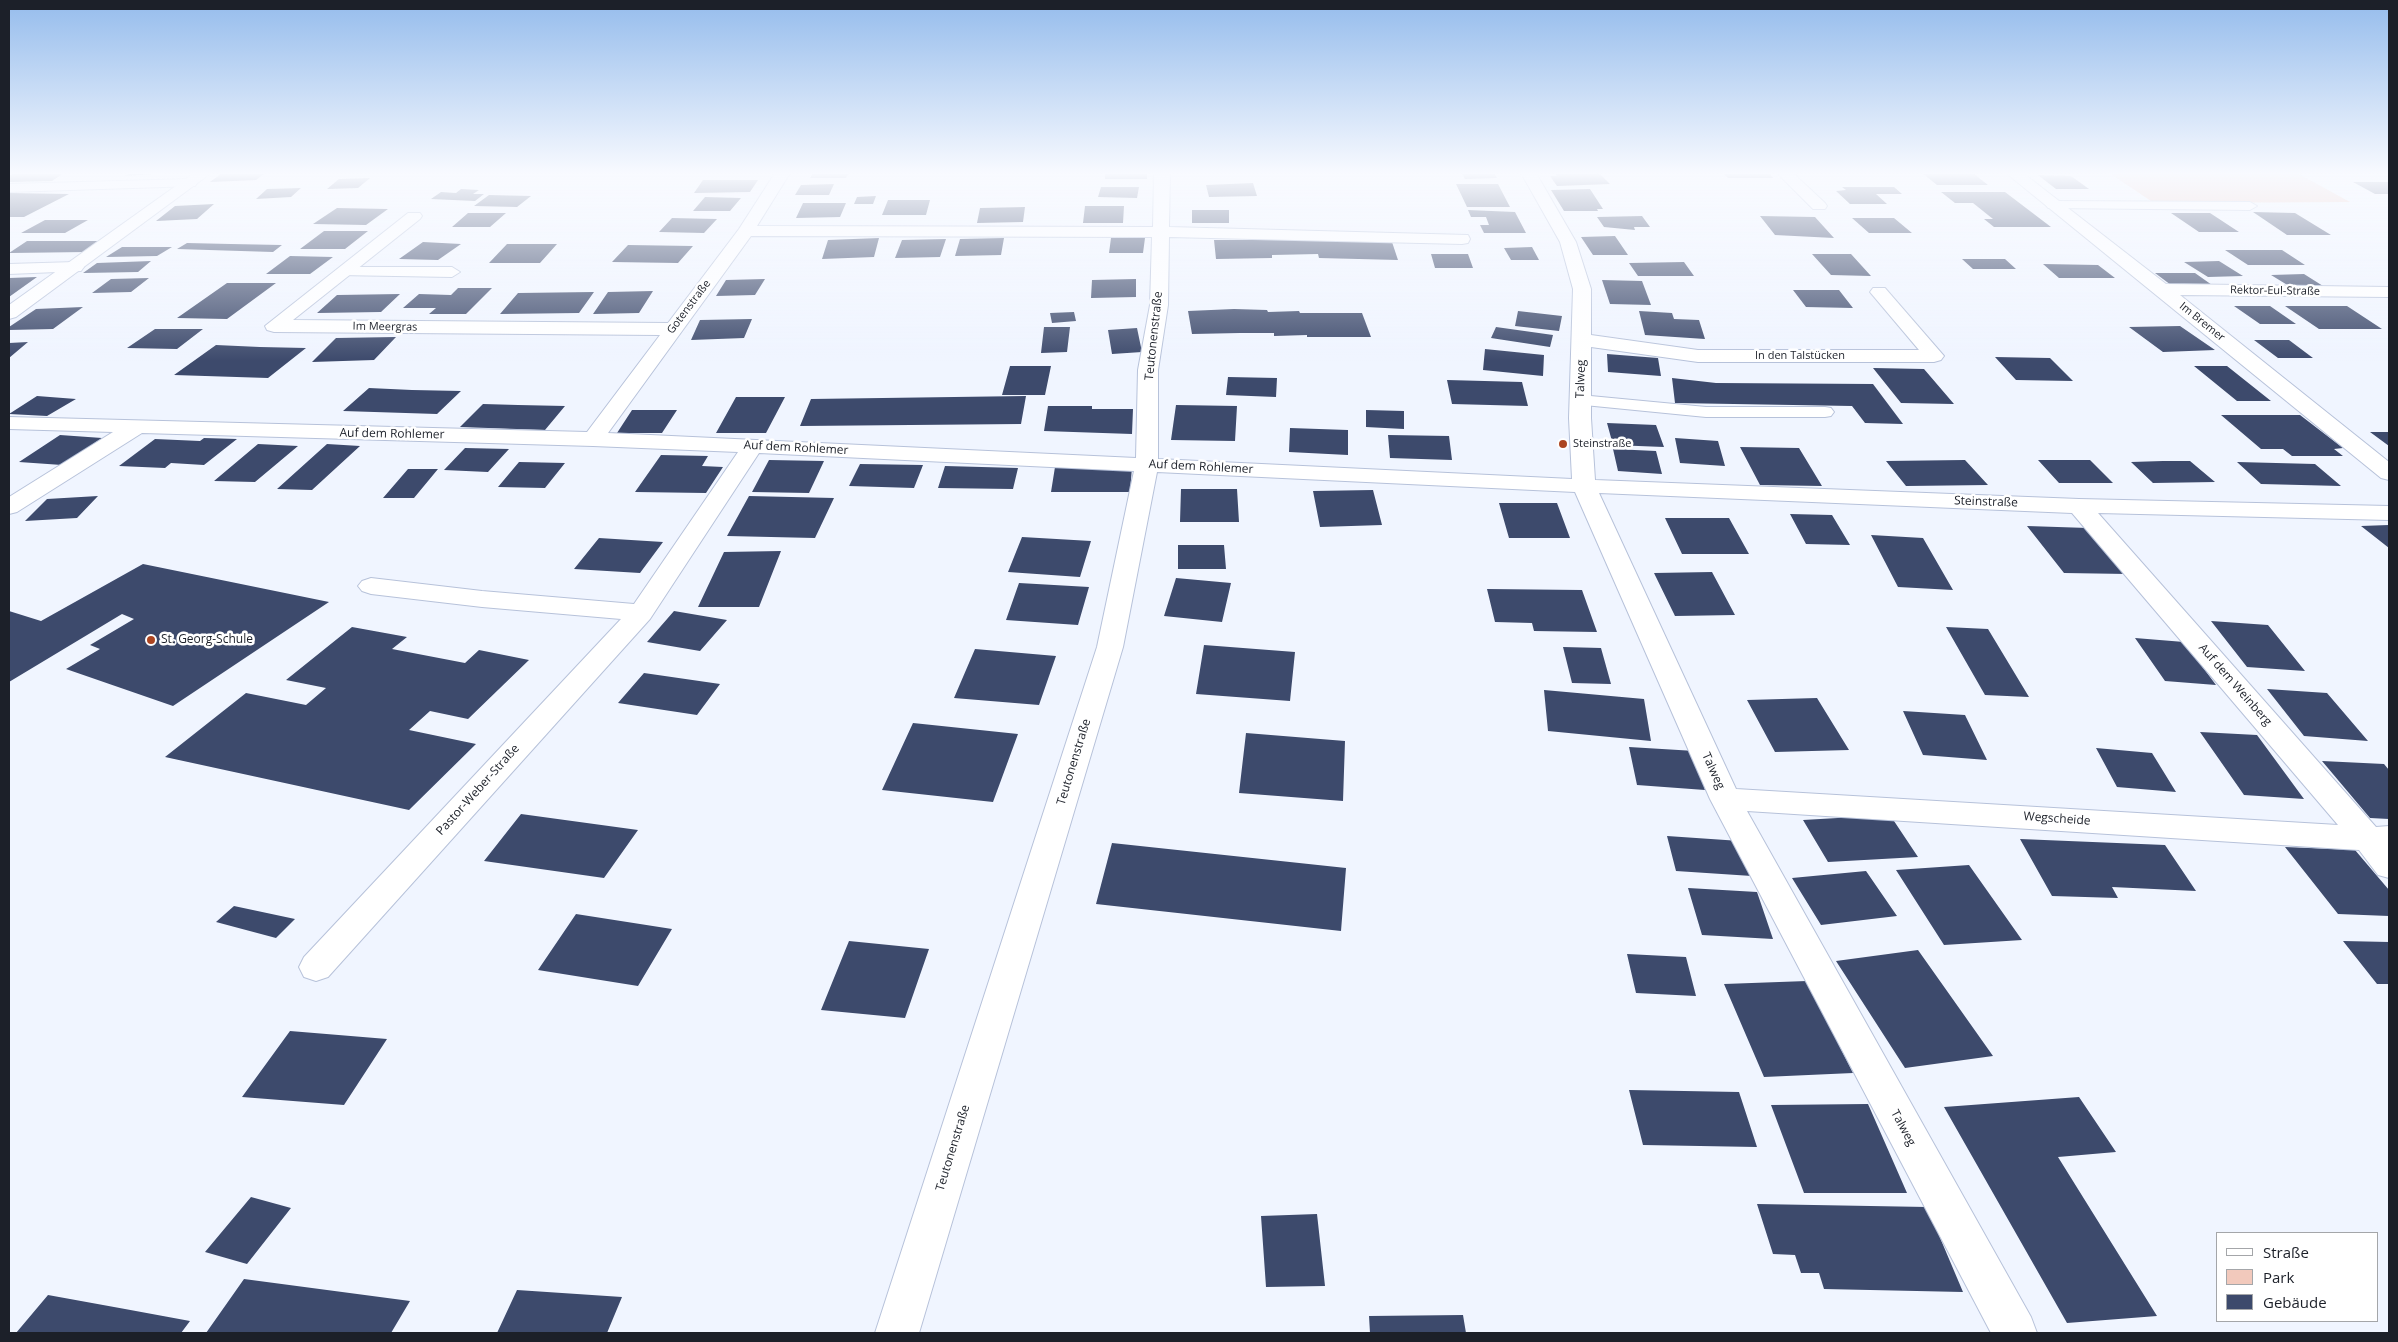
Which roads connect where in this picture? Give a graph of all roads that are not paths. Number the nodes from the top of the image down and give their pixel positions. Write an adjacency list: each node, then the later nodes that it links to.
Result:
1 (118, 236): 9 (street)
2 (389, 236): 11 (street, Im Meergras)
3 (743, 236): 17 (street, Gotenstraße)
4 (1161, 236): 25 (street, Teutonenstraße)
5 (1317, 236): 8 (street)
6 (1564, 236): 18 (street, Talweg)
7 (2093, 236): 13 (street, Im Bremer)
8 (1462, 239)
9 (75, 267): 10 (street); 16 (street)
10 (9, 269)
11 (343, 272): 12 (lane); 17 (street, Im Meergras)
12 (452, 272)
13 (2162, 289): 15 (street, Rektor-Eul-Straße); 26 (street, Im Bremer)
14 (1879, 292): 18 (street, In den Talstücken)
15 (2389, 292)
16 (9, 313)
17 (673, 330): 23 (street, Gotenstraße)
18 (1583, 340): 19 (street, Talweg)
19 (1580, 400): 20 (lane); 27 (street, Talweg)
20 (1825, 412)
21 (9, 423): 22 (street, Auf dem Rohlemer)
22 (135, 428): 23 (street, Auf dem Rohlemer); 29 (street)
23 (593, 439): 24 (street, Auf dem Rohlemer)
24 (752, 446): 25 (street, Auf dem Rohlemer); 32 (street, Pastor-Weber-Straße)
25 (1147, 464): 27 (street, Auf dem Rohlemer); 37 (street, Teutonenstraße)
26 (2389, 473)
27 (1584, 486): 28 (street, Steinstraße); 33 (street, Talweg)
28 (2079, 506): 30 (street, Steinstraße); 34 (street, Auf dem Weinberg)
29 (9, 507)
30 (2389, 513)
31 (371, 586): 32 (street)
32 (641, 613): 36 (street, Pastor-Weber-Straße)
33 (1725, 798): 34 (street, Wegscheide); 38 (street, Talweg)
34 (2379, 838): 35 (street, Auf dem Weinberg)
35 (2389, 866)
36 (316, 967)
37 (897, 1333)
38 (2015, 1333)

